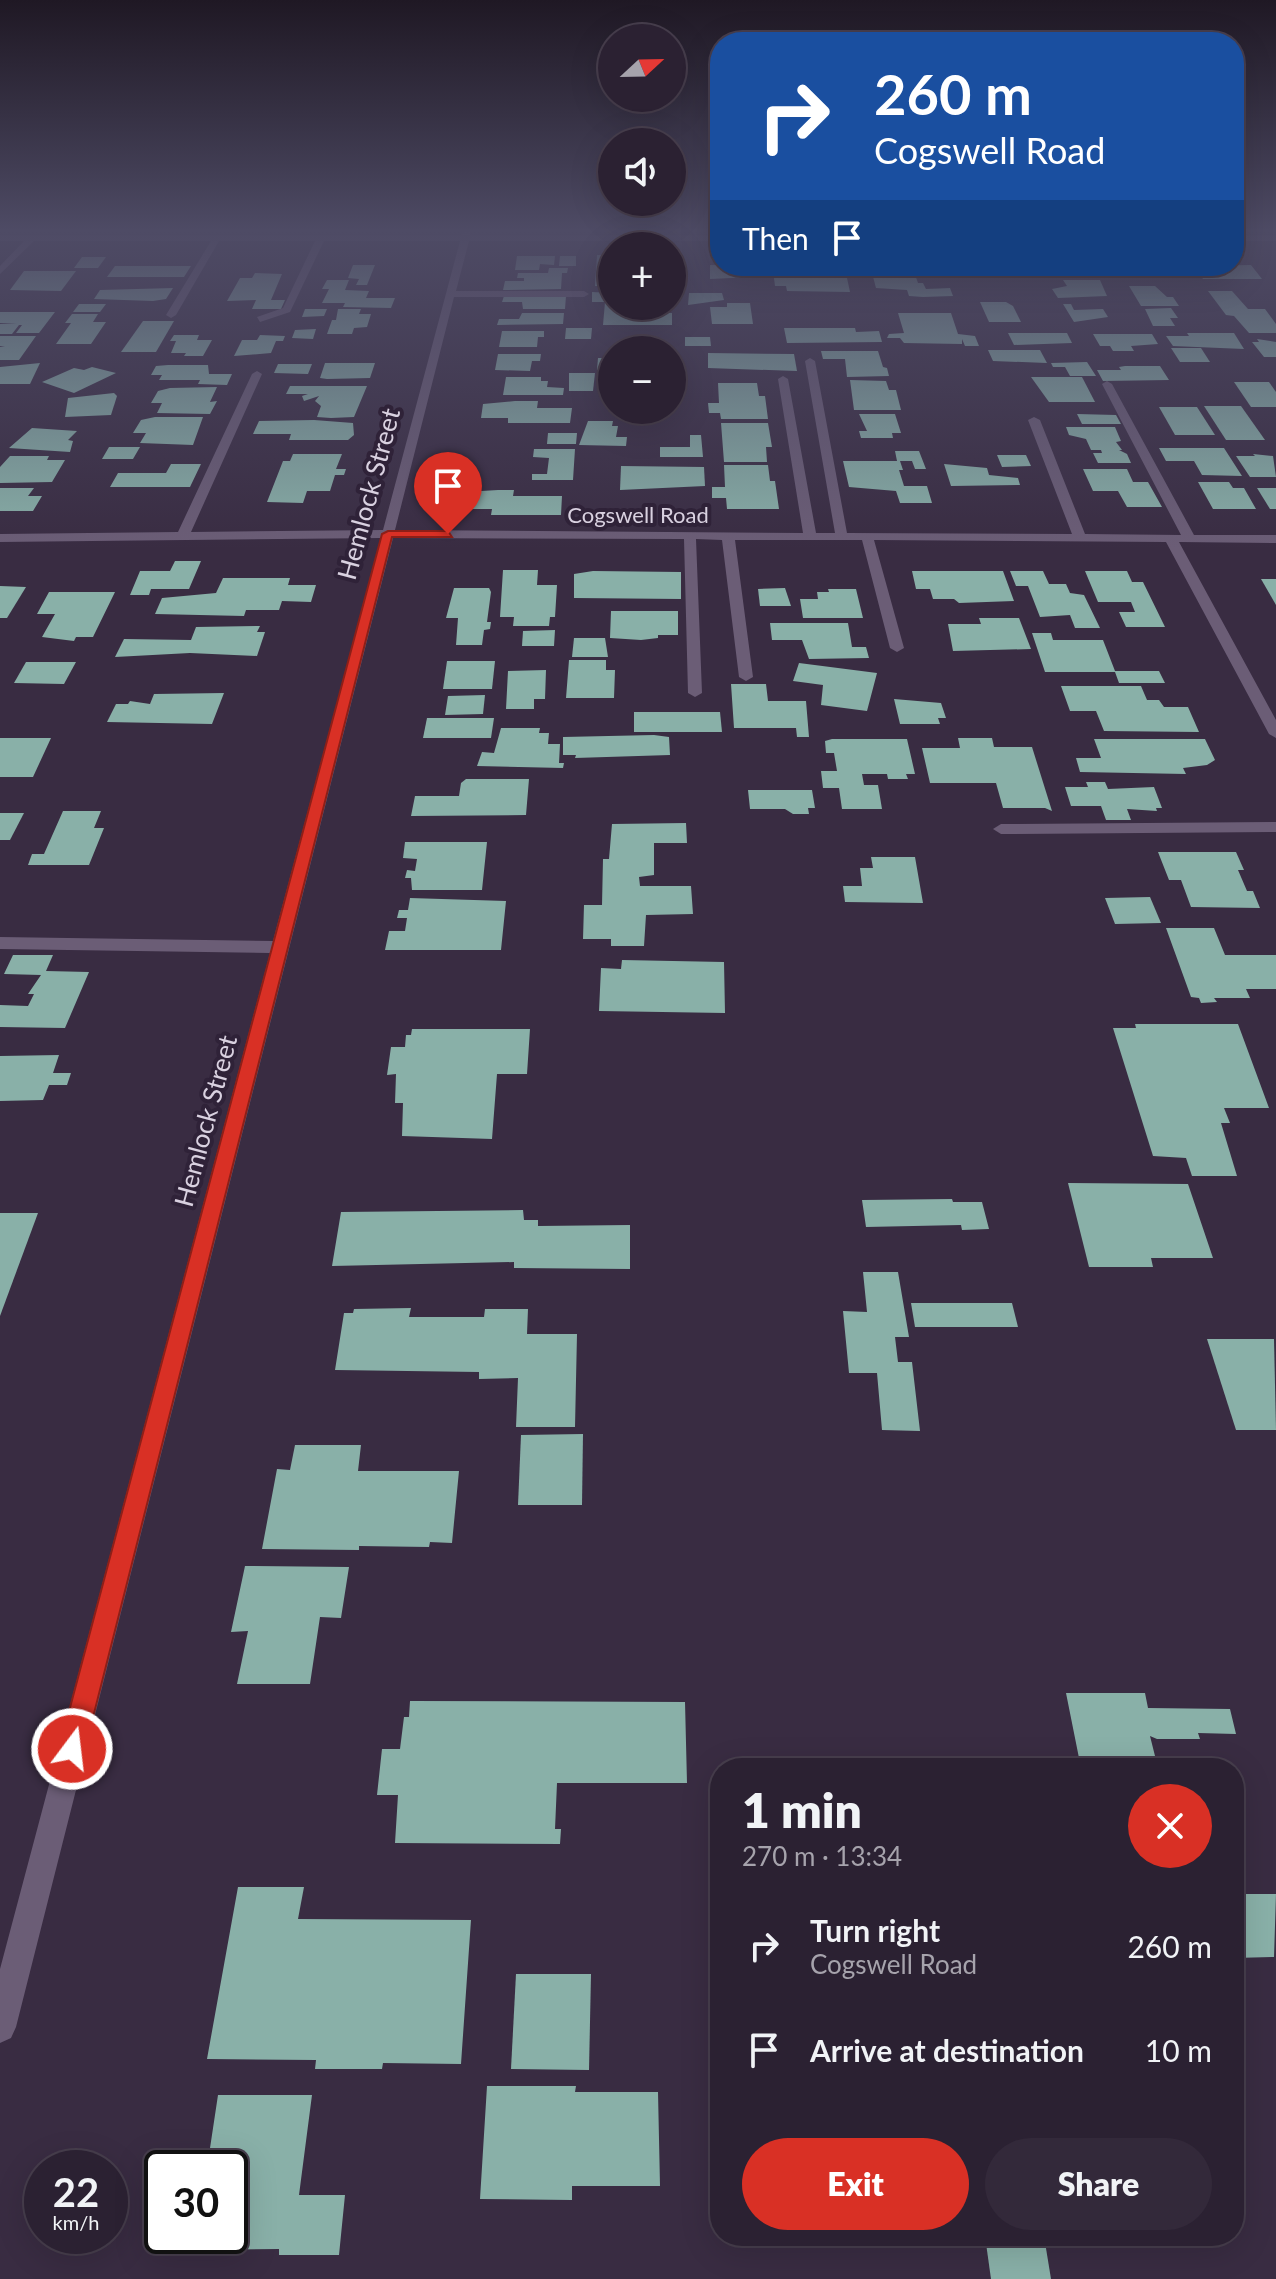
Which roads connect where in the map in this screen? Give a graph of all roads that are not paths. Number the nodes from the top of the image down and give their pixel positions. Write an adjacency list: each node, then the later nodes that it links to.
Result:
1 (439, 336): 7 (street, Hemlock Street)
2 (810, 361): 12 (street)
3 (257, 374): 10 (street)
4 (783, 379): 11 (street)
5 (1107, 384): 17 (street)
6 (1034, 420): 15 (street)
7 (388, 534): 8 (street, Cogswell Road); 10 (street, Cogswell Road); 26 (street, Hemlock Street)
8 (690, 535): 9 (street, Cogswell Road); 21 (street)
9 (728, 535): 11 (street, Cogswell Road); 20 (street)
10 (183, 536): 14 (street, Cogswell Road)
11 (810, 536): 12 (street, Cogswell Road)
12 (842, 537): 13 (street, Cogswell Road)
13 (867, 537): 15 (street, Cogswell Road); 19 (street)
14 (0, 538)
15 (1080, 538): 16 (street, Cogswell Road)
16 (1171, 539): 17 (street, Cogswell Road); 22 (street)
17 (1190, 539): 18 (street, Cogswell Road)
18 (1276, 539)
19 (897, 648)
20 (746, 677)
21 (695, 693)
22 (1276, 734)
23 (1276, 827): 24 (street)
24 (1001, 829)
25 (0, 943): 26 (street)
26 (280, 947): 27 (street, Hemlock Street)
27 (0, 2027)

